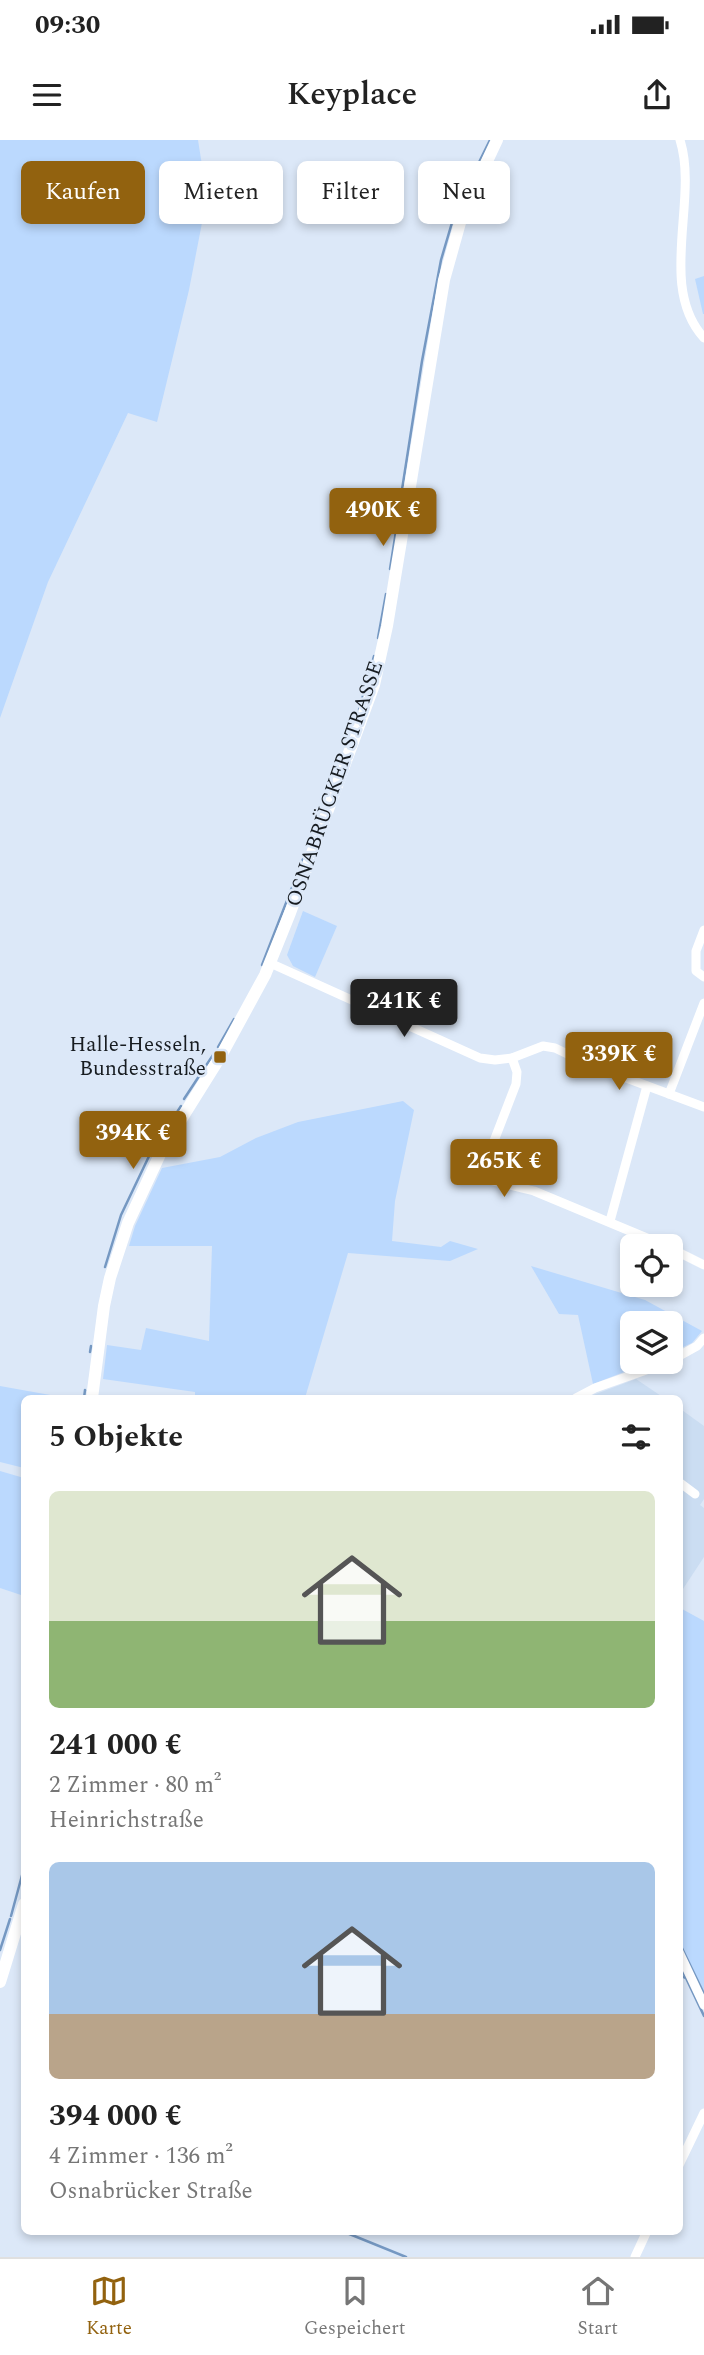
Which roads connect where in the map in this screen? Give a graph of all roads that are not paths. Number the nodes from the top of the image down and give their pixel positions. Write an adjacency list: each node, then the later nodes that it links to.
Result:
1 (497, 140): 5 (main road, OSNABRÜCKER STRASSE)
2 (680, 140): 3 (street)
3 (704, 338)
4 (704, 930): 6 (street)
5 (271, 963): 8 (street); 19 (main road, OSNABRÜCKER STRASSE)
6 (704, 976)
7 (704, 1003): 10 (street)
8 (512, 1058): 9 (street); 12 (street)
9 (647, 1086): 10 (street); 12 (street)
10 (669, 1094): 11 (street)
11 (704, 1107)
12 (610, 1221): 13 (street)
13 (639, 1234)
14 (683, 1254): 15 (street)
15 (704, 1265)
16 (704, 1338): 17 (street)
17 (683, 1354)
18 (633, 1374): 20 (street)
19 (92, 1395)
20 (583, 1395)
21 (683, 1485): 22 (street)
22 (695, 1494)
23 (21, 1914): 25 (main road)
24 (683, 1960): 26 (street)
25 (0, 1982)
26 (704, 2005)
27 (704, 2113): 28 (street)
28 (683, 2157)
29 (645, 2235): 30 (street)
30 (635, 2257)

